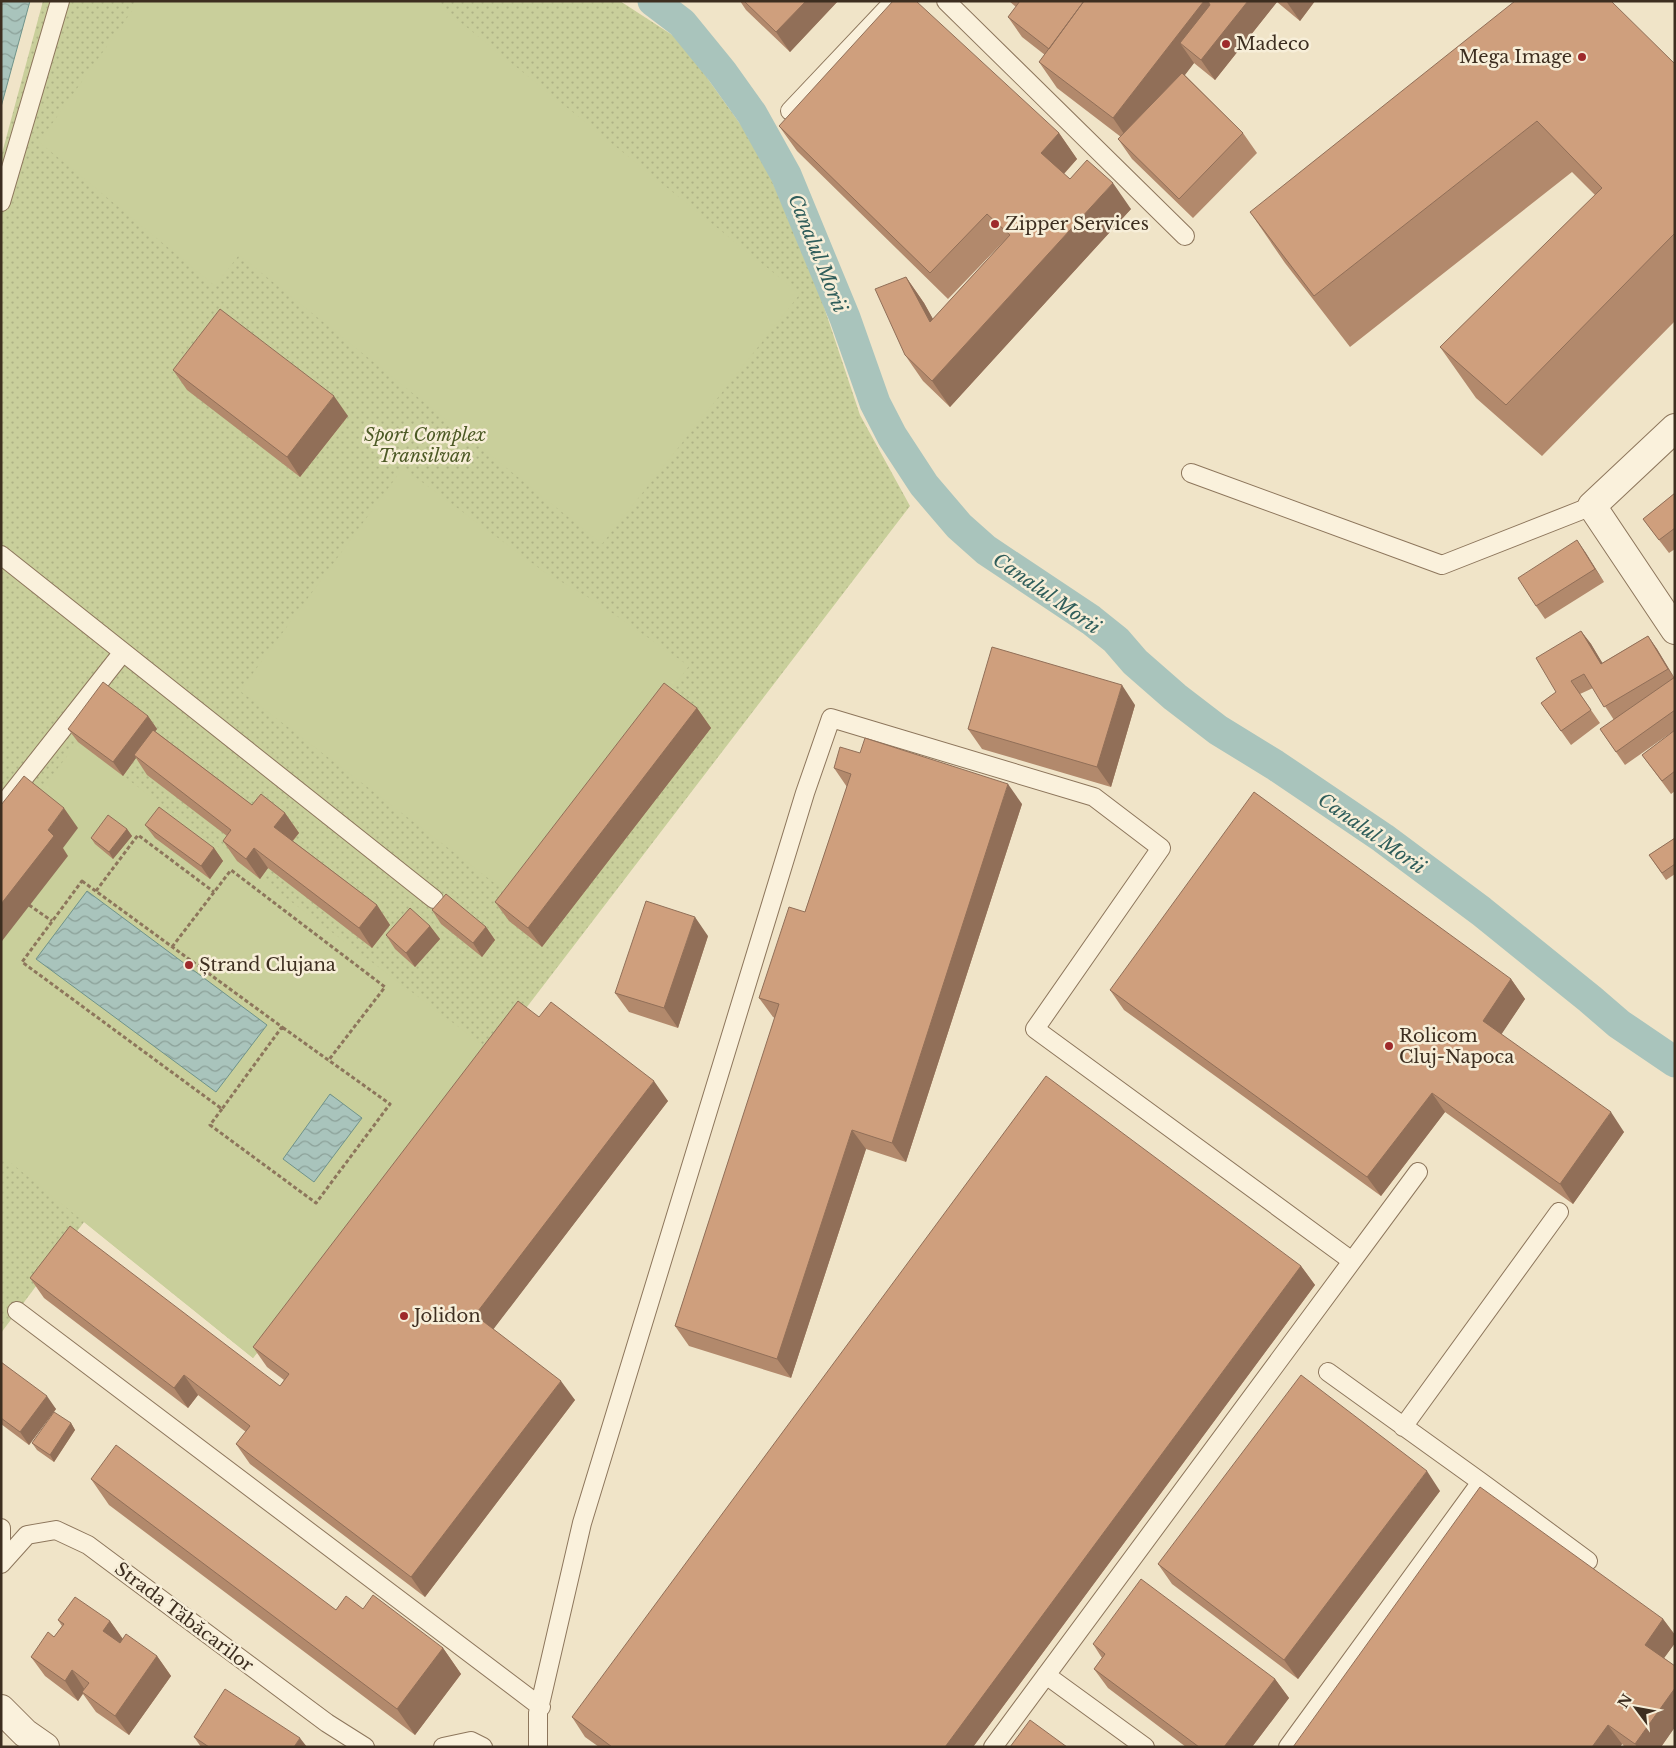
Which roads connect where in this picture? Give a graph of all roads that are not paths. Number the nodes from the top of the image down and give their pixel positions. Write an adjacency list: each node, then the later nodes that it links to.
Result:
1 (60, 1): 5 (lane)
2 (894, 1): 4 (lane)
3 (946, 1): 6 (lane)
4 (790, 111)
5 (1, 202)
6 (1185, 236)
7 (1675, 428): 9 (street)
8 (1191, 473): 9 (lane)
9 (1592, 506): 11 (street)
10 (1, 555): 12 (lane)
11 (1675, 630)
12 (124, 652): 13 (lane); 14 (lane)
13 (1, 806)
14 (434, 899)
15 (1418, 1172): 17 (lane)
16 (1559, 1212): 20 (lane)
17 (1352, 1261): 26 (lane); 27 (lane)
18 (17, 1311): 27 (lane)
19 (1328, 1372): 20 (lane)
20 (1403, 1427): 21 (lane)
21 (1481, 1482): 24 (lane); 36 (lane)
22 (1, 1528): 23 (lane)
23 (1, 1558)
24 (1588, 1562)
25 (1, 1564): 30 (lane, Strada Tăbăcarilor)
26 (1046, 1675): 34 (lane); 35 (lane)
27 (541, 1707): 33 (lane)
28 (1, 1709): 29 (street)
29 (45, 1747)
30 (365, 1747)
31 (443, 1747): 32 (lane)
32 (483, 1747)
33 (538, 1747)
34 (993, 1747)
35 (1145, 1747)
36 (1288, 1747)

